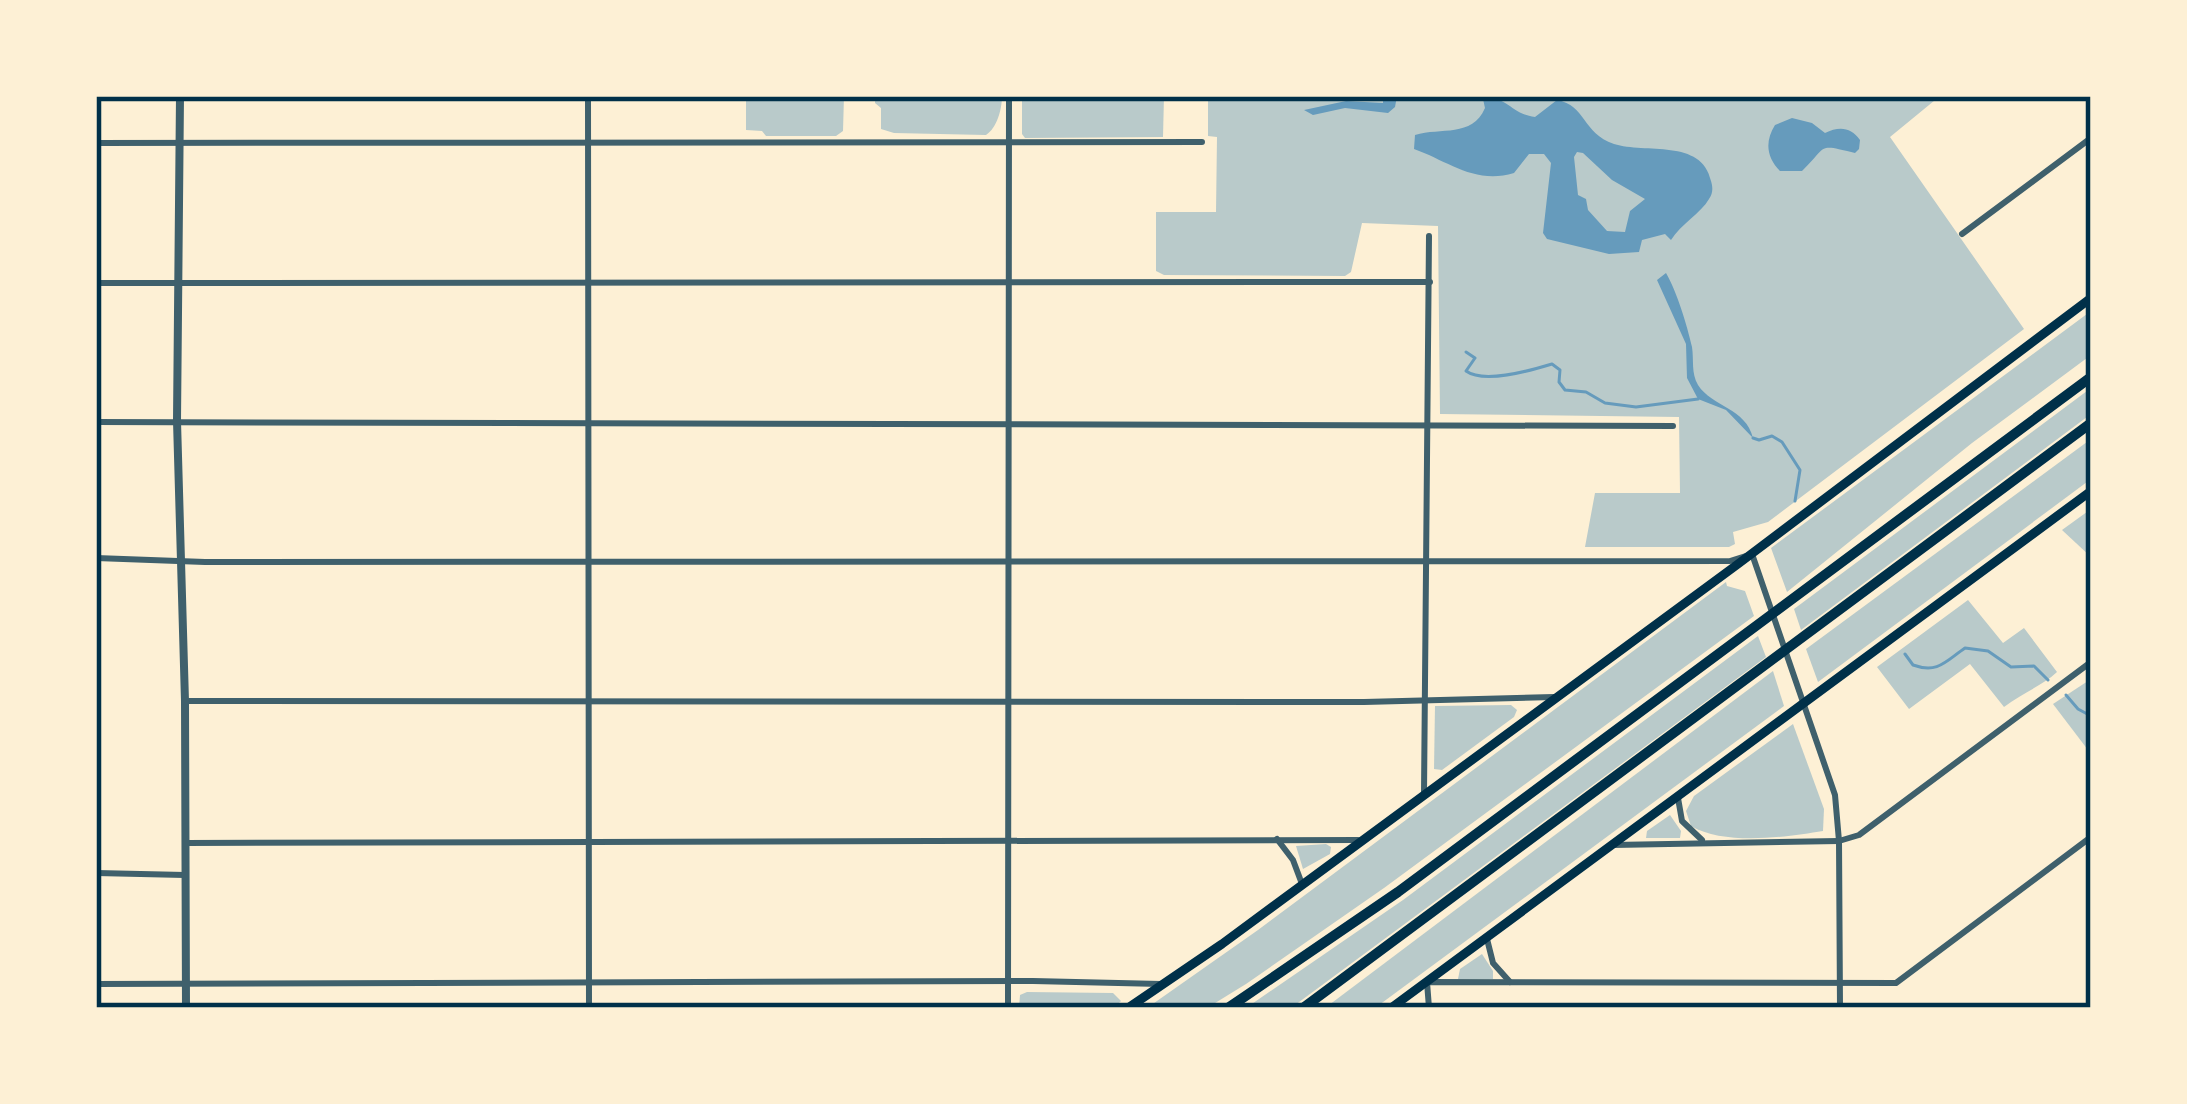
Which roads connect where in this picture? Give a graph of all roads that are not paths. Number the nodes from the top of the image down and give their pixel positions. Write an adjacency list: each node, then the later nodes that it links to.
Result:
1 (180, 96): 8 (street)
2 (588, 96): 5 (street)
3 (1009, 96): 9 (street)
4 (2091, 138): 10 (street)
5 (588, 142): 8 (street); 9 (street); 12 (street)
6 (1202, 142): 9 (street)
7 (96, 143): 8 (street)
8 (179, 143): 14 (street)
9 (1009, 145): 15 (street)
10 (1962, 234)
11 (1429, 236): 13 (street)
12 (589, 282): 14 (street); 15 (street); 21 (street)
13 (1430, 282): 15 (street); 24 (street)
14 (178, 283): 16 (street); 20 (street)
15 (1009, 283): 22 (street)
16 (96, 284)
17 (2091, 298): 27 (main road)
18 (2091, 377): 67 (highway)
19 (96, 422): 20 (street)
20 (177, 422): 21 (street); 29 (street)
21 (589, 422): 22 (street); 31 (street)
22 (1009, 423): 24 (street); 32 (street)
23 (2091, 423): 68 (highway)
24 (1428, 424): 25 (street); 30 (street)
25 (1673, 426)
26 (2091, 491): 39 (main road)
27 (1752, 554): 30 (street); 34 (main road); 39 (street)
28 (96, 558): 29 (street)
29 (179, 560): 31 (street); 36 (street)
30 (1426, 561): 32 (street); 35 (street)
31 (589, 563): 32 (street); 37 (street)
32 (1009, 563): 38 (street)
33 (2091, 662): 45 (street)
34 (1554, 697): 35 (street); 40 (main road)
35 (1424, 699): 38 (street); 40 (street)
36 (185, 701): 37 (street); 46 (street)
37 (589, 703): 38 (street); 47 (street)
38 (1009, 703): 48 (street)
39 (1806, 704): 41 (main road); 45 (street)
40 (1424, 794): 44 (main road)
41 (1678, 795): 49 (main road); 50 (street)
42 (2091, 837): 62 (street)
43 (1277, 839): 44 (street); 48 (street); 53 (street)
44 (1362, 840): 53 (main road)
45 (1840, 842): 50 (street); 62 (street)
46 (186, 843): 47 (street); 52 (street)
47 (589, 843): 48 (street); 58 (street)
48 (1009, 843): 55 (street)
49 (1612, 844): 50 (street); 54 (main road)
50 (1712, 844)
51 (96, 873): 52 (street)
52 (185, 875): 60 (street)
53 (1302, 884): 61 (main road)
54 (1487, 938): 56 (main road); 57 (street)
55 (1009, 981): 58 (street); 61 (street); 65 (street)
56 (1427, 982): 57 (street); 69 (main road); 70 (street)
57 (1510, 982): 62 (street)
58 (589, 983): 60 (street); 64 (street)
59 (96, 984): 60 (street)
60 (186, 984): 63 (street)
61 (1165, 984): 66 (main road)
62 (1840, 984): 71 (street)
63 (186, 1008)
64 (589, 1008)
65 (1009, 1008)
66 (1128, 1008)
67 (1228, 1008)
68 (1303, 1008)
69 (1390, 1008)
70 (1429, 1008)
71 (1840, 1008)

